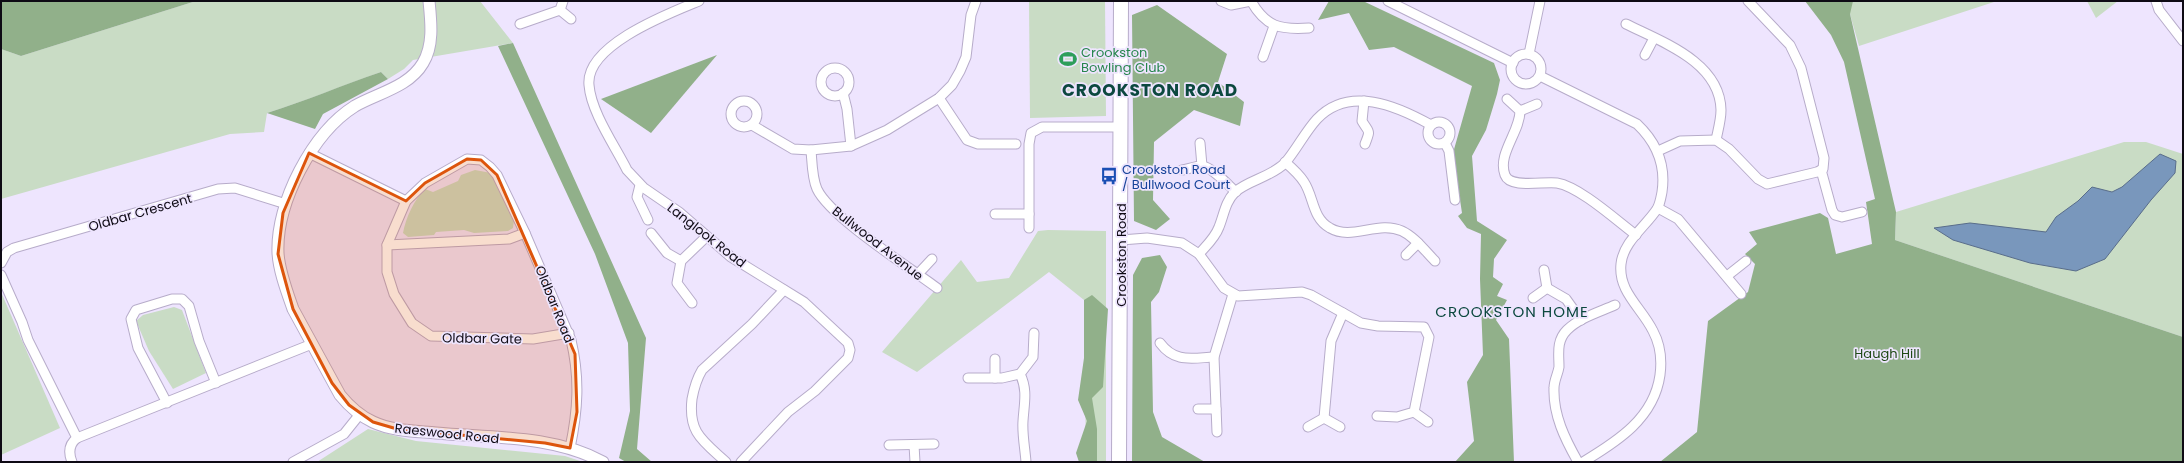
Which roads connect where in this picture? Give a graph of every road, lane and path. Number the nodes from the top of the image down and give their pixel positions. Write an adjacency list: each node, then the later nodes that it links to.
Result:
1 (429, 1): 41 (street, Raeswood Road)
2 (699, 1): 46 (street, Langlook Road)
3 (976, 1): 25 (street)
4 (1122, 1): 32 (main road, Crookston Road)
5 (1221, 1): 6 (street)
6 (1251, 1): 15 (street)
7 (1388, 1): 22 (street)
8 (1540, 1): 19 (street)
9 (1748, 1): 45 (street)
10 (2156, 1): 18 (street)
11 (561, 5): 12 (street); 13 (street)
12 (571, 19)
13 (520, 24)
14 (1626, 24): 17 (street)
15 (1274, 26): 16 (street); 21 (street)
16 (1309, 28)
17 (1654, 38): 20 (street); 33 (street)
18 (2183, 41)
19 (1529, 54): 22 (street); 23 (street)
20 (1645, 55)
21 (1263, 57)
22 (1513, 62): 23 (street)
23 (1540, 76): 40 (street)
24 (843, 93): 38 (street)
25 (939, 98): 36 (street); 38 (street)
26 (1507, 99): 29 (street)
27 (1364, 101): 30 (street); 37 (street); 42 (street)
28 (1537, 104): 29 (street)
29 (1520, 111): 59 (street)
30 (1431, 124): 35 (street); 35 (street)
31 (752, 125): 39 (street)
32 (1120, 127): 54 (street); 61 (main road, Crookston Road)
33 (1716, 140): 40 (street); 45 (street)
34 (1200, 143): 43 (street)
35 (1445, 143): 49 (street)
36 (1016, 144)
37 (1365, 144)
38 (851, 146): 39 (street)
39 (811, 150): 72 (street, Bullwood Avenue)
40 (1658, 151): 51 (street)
41 (309, 153): 48 (street); 50 (street, Raeswood Road)
42 (1285, 162): 47 (street); 62 (street)
43 (1202, 166): 44 (street); 47 (street)
44 (1182, 170)
45 (1821, 170): 52 (street)
46 (640, 184): 55 (street); 60 (street, Langlook Road)
47 (1236, 192): 64 (street)
48 (406, 200): 58 (street, Oldbar Road); 63 (street)
49 (1455, 200)
50 (286, 204): 70 (street, Oldbar Crescent); 88 (street, Raeswood Road)
51 (1658, 208): 59 (street); 74 (street)
52 (1862, 212)
53 (995, 214): 54 (street)
54 (1029, 214): 56 (street)
55 (648, 220)
56 (1029, 228)
57 (651, 233): 67 (street)
58 (525, 234): 63 (street); 85 (street, Oldbar Road)
59 (1636, 235): 120 (street)
60 (706, 237): 67 (street); 77 (street, Langlook Road)
61 (1121, 240): 64 (street); 118 (main road, Crookston Road)
62 (1418, 243): 65 (street); 68 (street)
63 (387, 245): 85 (street, Oldbar Gate)
64 (1199, 254): 78 (street)
65 (1406, 255)
66 (932, 259): 72 (street)
67 (681, 260): 81 (street)
68 (1435, 261)
69 (1746, 261): 74 (street)
70 (1, 263)
71 (1544, 270): 76 (street)
72 (918, 274): 75 (street, Bullwood Avenue)
73 (1, 275): 106 (street)
74 (1727, 276): 79 (street)
75 (936, 288)
76 (1547, 288): 80 (street); 84 (street)
77 (784, 290): 114 (street); 115 (street, Langlook Road)
78 (1233, 294): 83 (street); 89 (street)
79 (1741, 294)
80 (1533, 298)
81 (692, 302)
82 (1615, 305): 84 (street)
83 (1343, 313): 98 (street); 101 (street)
84 (1581, 320): 119 (street)
85 (569, 333): 110 (street, Oldbar Road)
86 (1034, 333): 91 (street)
87 (1160, 343): 89 (street)
88 (312, 344): 94 (street); 99 (street, Raeswood Road)
89 (1214, 357): 97 (street)
90 (995, 359): 93 (street)
91 (1020, 374): 93 (street); 117 (street)
92 (968, 378): 93 (street)
93 (995, 378)
94 (216, 383): 95 (street); 95 (street)
95 (167, 403): 106 (street)
96 (1198, 409): 97 (street)
97 (1216, 409): 105 (street)
98 (1414, 412): 100 (street); 102 (street)
99 (360, 414): 110 (street, Raeswood Road); 112 (street)
100 (1377, 416)
101 (1324, 418): 103 (street); 104 (street)
102 (1428, 422)
103 (1308, 427)
104 (1340, 427)
105 (1217, 432)
106 (77, 438): 111 (street)
107 (934, 444): 109 (street)
108 (889, 445): 109 (street)
109 (914, 445): 116 (street)
110 (570, 448): 113 (street, Raeswood Road)
111 (72, 462)
112 (293, 462)
113 (602, 462)
114 (726, 462)
115 (741, 462)
116 (915, 462)
117 (1026, 462)
118 (1119, 462)
119 (1578, 462)
120 (1583, 462)

